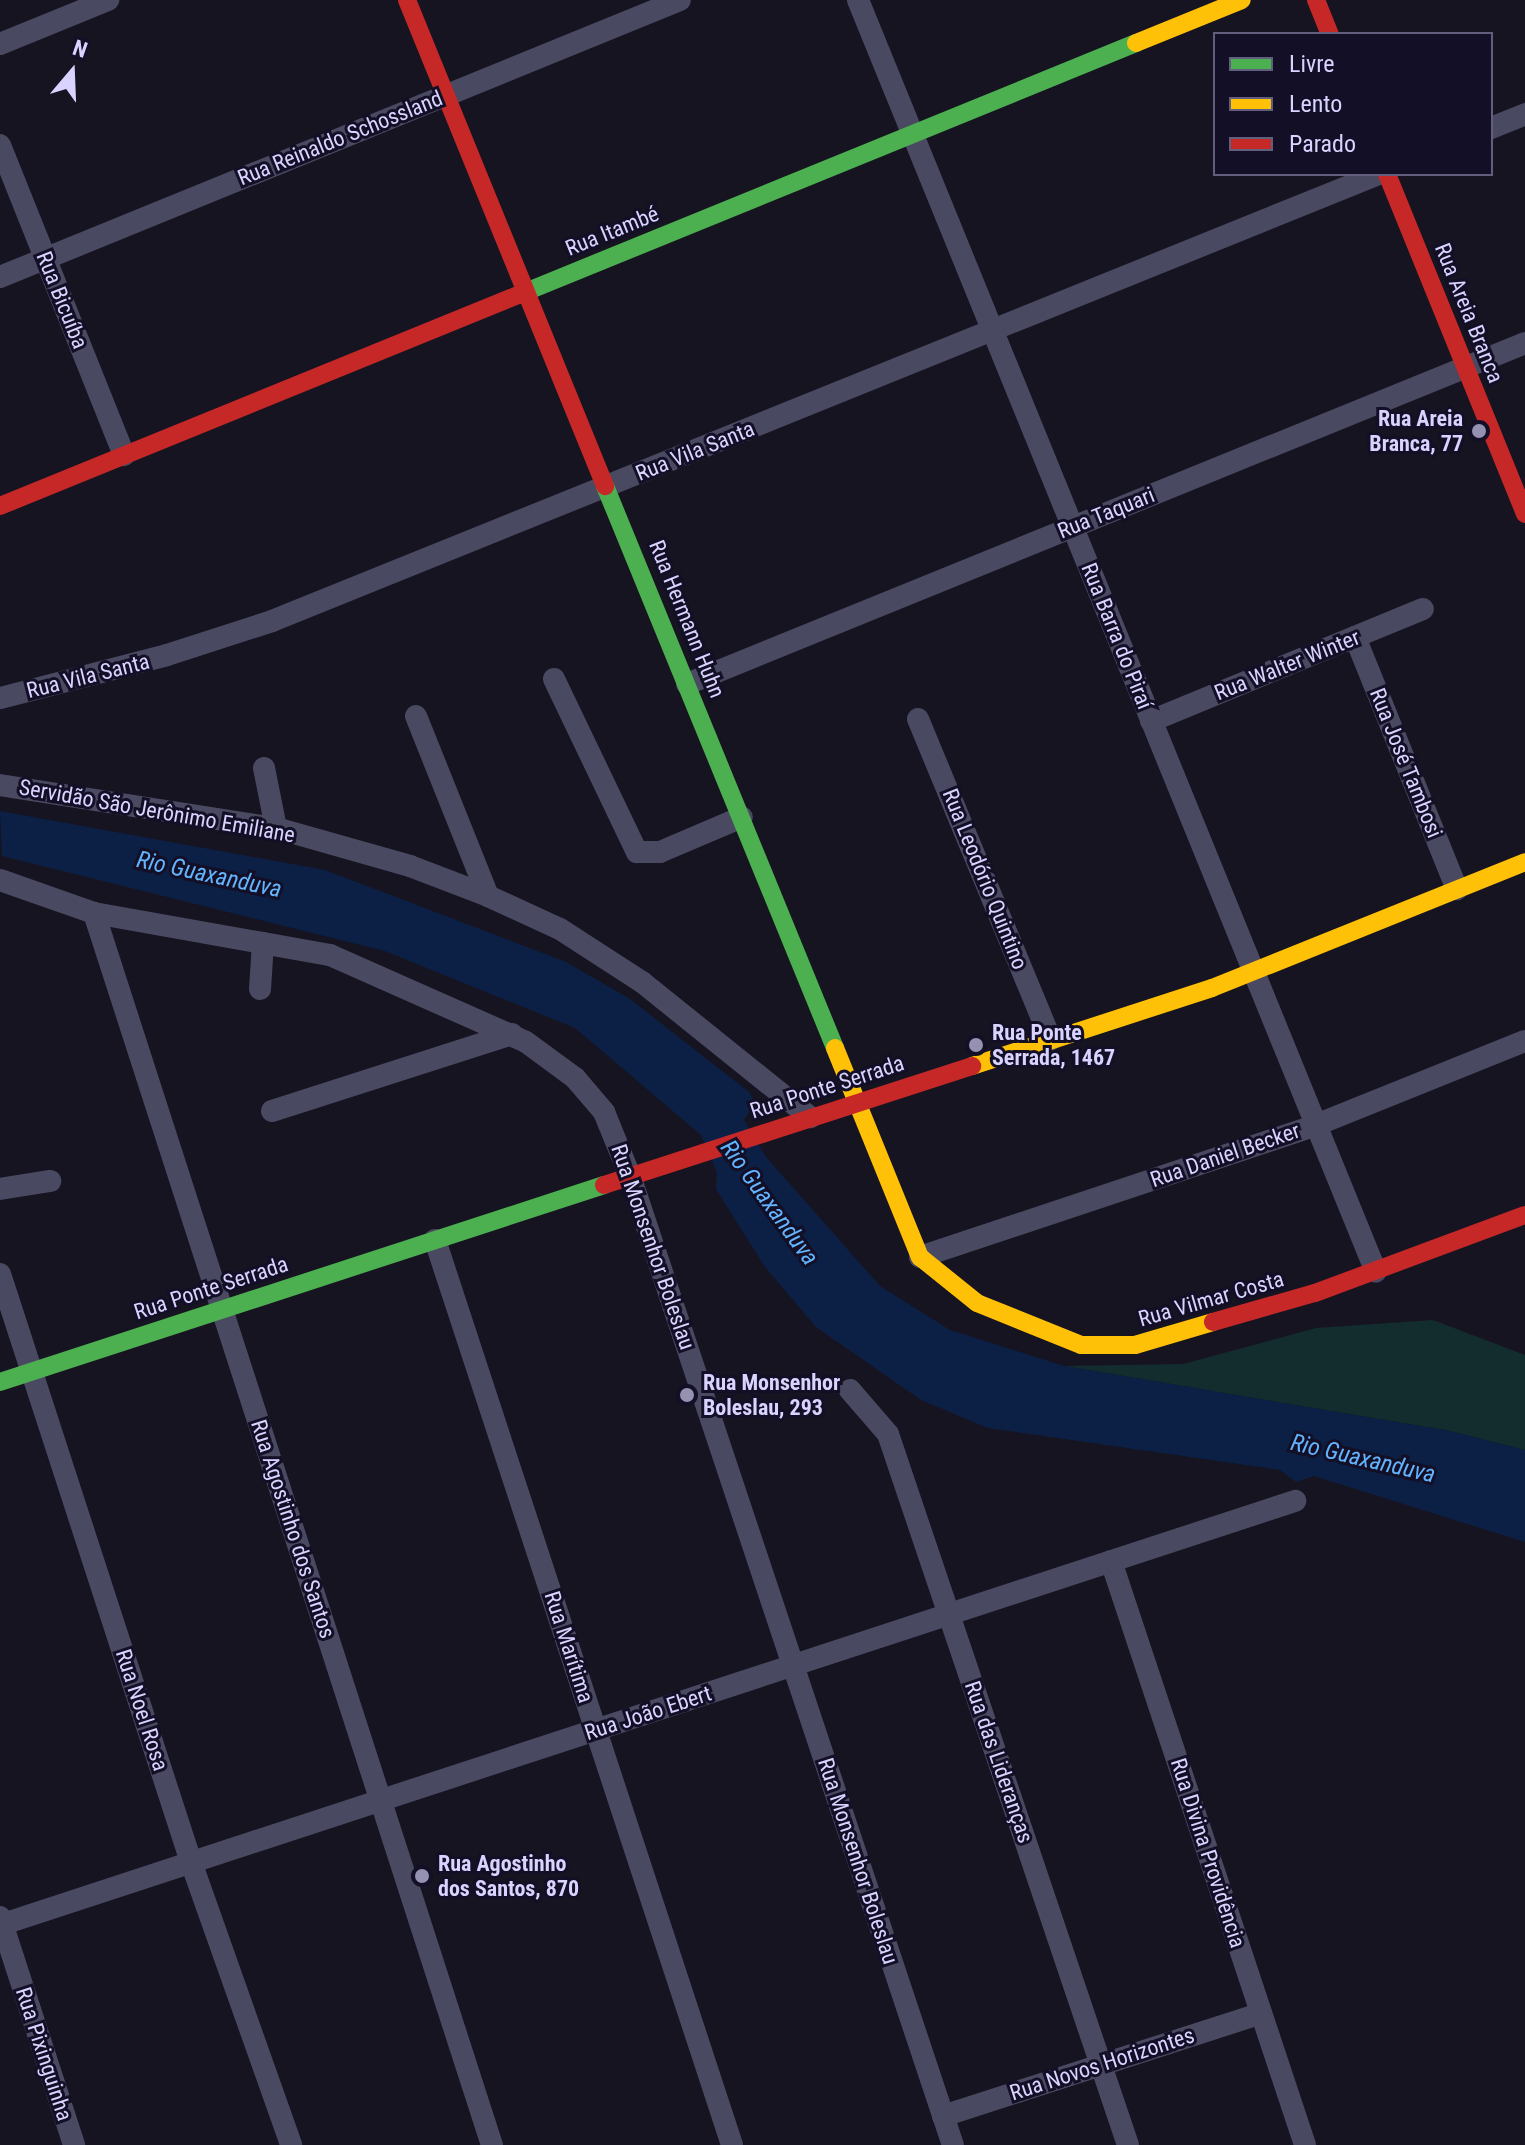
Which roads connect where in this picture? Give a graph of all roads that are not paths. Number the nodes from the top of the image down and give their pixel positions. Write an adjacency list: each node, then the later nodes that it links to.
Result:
1 (108, 0): 8 (street)
2 (407, 0): 9 (street, Rua Hermann Huhn)
3 (680, 0): 9 (street, Rua Reinaldo Schossland)
4 (858, 0): 12 (street, Rua Barra do Piraí)
5 (1242, 0): 12 (street, Rua Itambé)
6 (1316, 0): 7 (street)
7 (1329, 32)
8 (0, 44)
9 (446, 95): 16 (street, Rua Reinaldo Schossland); 18 (street, Rua Hermann Huhn)
10 (1525, 114): 11 (street)
11 (1493, 127)
12 (912, 133): 18 (street, Rua Itambé); 19 (street, Rua Barra do Piraí)
13 (0, 145): 16 (street, Rua Bicuíba)
14 (1374, 176): 19 (street, Rua Vila Santa)
15 (1388, 176): 21 (street, Rua Areia Branca)
16 (46, 259): 17 (street, Rua Reinaldo Schossland); 22 (street, Rua Bicuíba)
17 (0, 277)
18 (527, 292): 22 (street, Rua Itambé); 23 (street, Rua Hermann Huhn)
19 (993, 330): 23 (street, Rua Vila Santa); 26 (street, Rua Barra do Piraí)
20 (1525, 343): 21 (street, Rua Taquari)
21 (1466, 368): 25 (street, Rua Areia Branca); 26 (street, Rua Taquari)
22 (124, 455): 24 (street, Rua Itambé)
23 (606, 487): 30 (street, Rua Hermann Huhn); 31 (street, Rua Vila Santa)
24 (0, 506)
25 (1525, 514)
26 (1073, 527): 30 (street, Rua Taquari); 34 (street, Rua Barra do Piraí)
27 (1423, 609): 28 (street, Rua Walter Winter)
28 (1355, 637): 34 (street, Rua Walter Winter); 41 (street, Rua José Tambosi)
29 (554, 679): 37 (street)
30 (687, 684): 37 (street, Rua Hermann Huhn)
31 (0, 698)
32 (416, 716): 42 (street)
33 (918, 719): 48 (street, Rua Leodório Quintino)
34 (1151, 721): 45 (street, Rua Barra do Piraí)
35 (264, 768): 38 (street)
36 (0, 785): 38 (street, Servidão São Jerônimo Emiliane)
37 (742, 817): 50 (street, Rua Hermann Huhn)
38 (276, 828): 42 (street, Servidão São Jerônimo Emiliane)
39 (1525, 862): 41 (street, Rua Ponte Serrada)
40 (0, 880): 43 (street, Rua Monsenhor Boleslau)
41 (1457, 889): 45 (street, Rua Ponte Serrada)
42 (488, 896): 52 (street, Servidão São Jerônimo Emiliane)
43 (94, 913): 44 (street, Rua Monsenhor Boleslau); 62 (street, Rua Agostinho dos Santos)
44 (263, 943): 46 (street); 47 (street, Rua Monsenhor Boleslau)
45 (1254, 971): 48 (street, Rua Ponte Serrada); 53 (street, Rua Barra do Piraí)
46 (260, 989)
47 (512, 1034): 51 (street); 54 (street, Rua Monsenhor Boleslau)
48 (1051, 1040): 50 (street, Rua Ponte Serrada)
49 (1525, 1041): 53 (street, Rua Daniel Becker)
50 (858, 1102): 52 (street, Rua Ponte Serrada); 59 (street, Rua Hermann Huhn)
51 (272, 1111)
52 (810, 1117): 54 (street, Rua Ponte Serrada)
53 (1316, 1125): 59 (street, Rua Daniel Becker); 60 (street, Rua Barra do Piraí)
54 (630, 1176): 58 (street, Rua Ponte Serrada); 69 (street, Rua Monsenhor Boleslau)
55 (50, 1181): 56 (street)
56 (0, 1189)
57 (1525, 1215): 60 (street, Rua Vilmar Costa)
58 (435, 1240): 62 (street, Rua Ponte Serrada); 70 (street, Rua Marítima)
59 (920, 1257): 60 (street, Rua Vilmar Costa)
60 (1376, 1272)
61 (0, 1274): 63 (street, Rua Noel Rosa)
62 (222, 1310): 63 (street, Rua Ponte Serrada); 71 (street, Rua Agostinho dos Santos)
63 (32, 1372): 64 (street, Rua Ponte Serrada); 72 (street, Rua Noel Rosa)
64 (0, 1382)
65 (850, 1390): 68 (street, Rua das Lideranças)
66 (1295, 1501): 67 (street, Rua João Ebert)
67 (1111, 1561): 68 (street, Rua João Ebert); 74 (street, Rua Divina Providência)
68 (949, 1614): 69 (street, Rua João Ebert); 75 (street, Rua das Lideranças)
69 (793, 1666): 70 (street, Rua João Ebert); 76 (street, Rua Monsenhor Boleslau)
70 (596, 1730): 71 (street, Rua João Ebert); 81 (street, Rua Marítima)
71 (381, 1800): 72 (street, Rua João Ebert); 80 (street, Rua Agostinho dos Santos)
72 (191, 1862): 73 (street, Rua João Ebert); 79 (street, Rua Noel Rosa)
73 (1, 1922): 78 (street, Rua Pixinguinha)
74 (1261, 2013): 75 (street, Rua Novos Horizontes); 83 (street, Rua Divina Providência)
75 (1101, 2065): 76 (street, Rua Novos Horizontes); 82 (street, Rua das Lideranças)
76 (943, 2116): 77 (street, Rua Monsenhor Boleslau)
77 (948, 2144)
78 (74, 2145)
79 (291, 2145)
80 (492, 2145)
81 (732, 2145)
82 (1128, 2145)
83 (1305, 2145)

